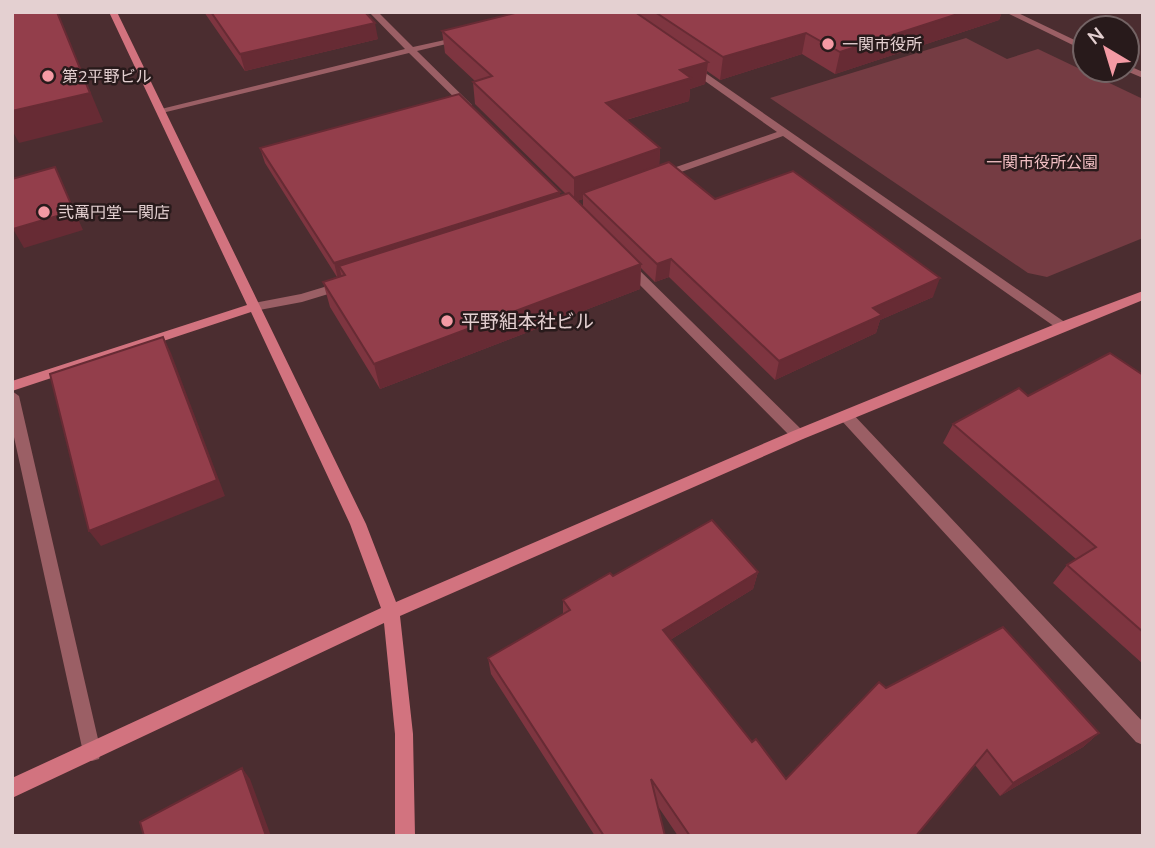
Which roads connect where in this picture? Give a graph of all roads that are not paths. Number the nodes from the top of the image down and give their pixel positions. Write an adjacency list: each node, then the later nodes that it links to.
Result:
1 (113, 12): 8 (street)
2 (373, 12): 6 (street)
3 (1009, 12): 5 (street)
4 (476, 35): 6 (street)
5 (1071, 41)
6 (411, 51): 8 (street); 9 (street)
7 (677, 57): 10 (street)
8 (162, 110): 15 (street)
9 (478, 116)
10 (785, 132): 11 (street); 16 (street)
11 (645, 182)
12 (620, 258): 20 (street)
13 (353, 282): 15 (street)
14 (1143, 295): 16 (street)
15 (254, 307): 17 (street); 21 (street)
16 (1062, 326): 19 (street)
17 (12, 386)
18 (12, 396): 23 (street)
19 (846, 416): 20 (street); 22 (street)
20 (798, 435): 21 (street)
21 (391, 612): 23 (street); 25 (street)
22 (1143, 736)
23 (92, 752): 24 (street)
24 (12, 788)
25 (405, 836)

